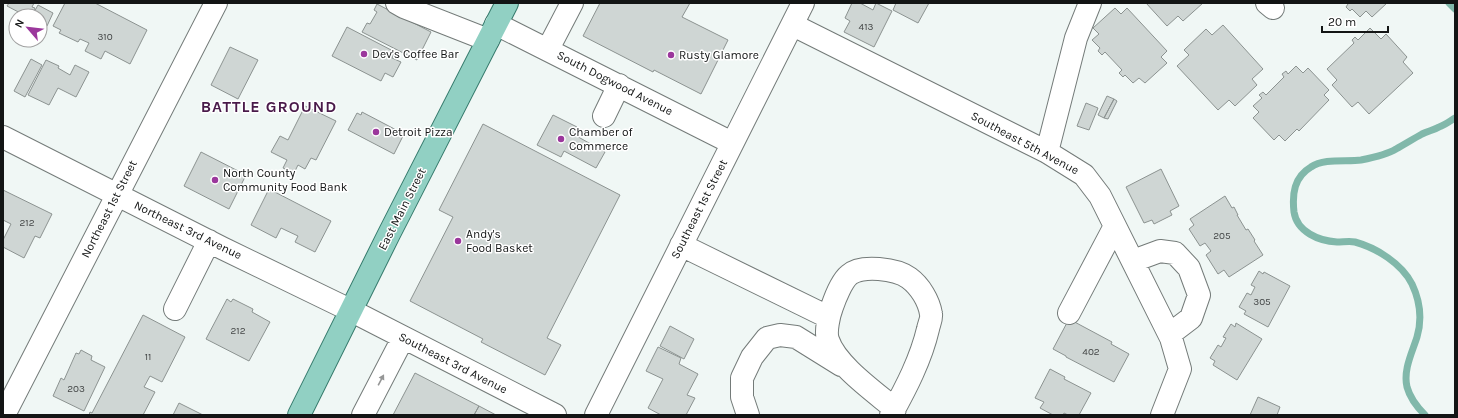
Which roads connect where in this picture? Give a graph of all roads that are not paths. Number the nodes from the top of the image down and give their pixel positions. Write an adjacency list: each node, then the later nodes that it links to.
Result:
1 (216, 3): 15 (street, Northeast 1st Street)
2 (397, 3): 8 (street, South Dogwood Avenue)
3 (507, 3): 8 (main road, East Main Street)
4 (572, 3): 9 (street)
5 (803, 3): 7 (street, Southeast 1st Street)
6 (1090, 3): 14 (street)
7 (793, 24): 13 (street, Southeast 1st Street); 14 (street, Southeast 5th Avenue)
8 (492, 32): 9 (street, South Dogwood Avenue); 21 (main road, East Main Street)
9 (548, 49): 10 (street, South Dogwood Avenue)
10 (619, 85): 11 (street); 13 (street, South Dogwood Avenue)
11 (604, 116)
12 (3, 137): 15 (street, Northeast 3rd Avenue)
13 (732, 142): 18 (street, Southeast 1st Street)
14 (1047, 152): 16 (street, Southeast 5th Avenue)
15 (116, 195): 17 (street, Northeast 3rd Avenue); 28 (street, Northeast 1st Street)
16 (1115, 226): 19 (street, Southeast 5th Avenue); 22 (street)
17 (208, 241): 20 (street); 21 (street, Northeast 3rd Avenue)
18 (681, 245): 23 (street); 32 (street, Southeast 1st Street)
19 (1133, 260): 24 (street, Southeast 5th Avenue); 24 (street)
20 (175, 309)
21 (352, 311): 25 (street, Southeast 3rd Avenue); 29 (main road, East Main Street)
22 (1070, 313)
23 (828, 317): 26 (street); 27 (street)
24 (1170, 334): 34 (street, Southeast 5th Avenue)
25 (403, 338): 30 (street, one-way to 25); 31 (street, Southeast 3rd Avenue)
26 (849, 370): 27 (street); 33 (street)
27 (893, 412)
28 (4, 415)
29 (300, 415)
30 (363, 415)
31 (555, 415)
32 (596, 415)
33 (748, 415)
34 (1162, 415)

